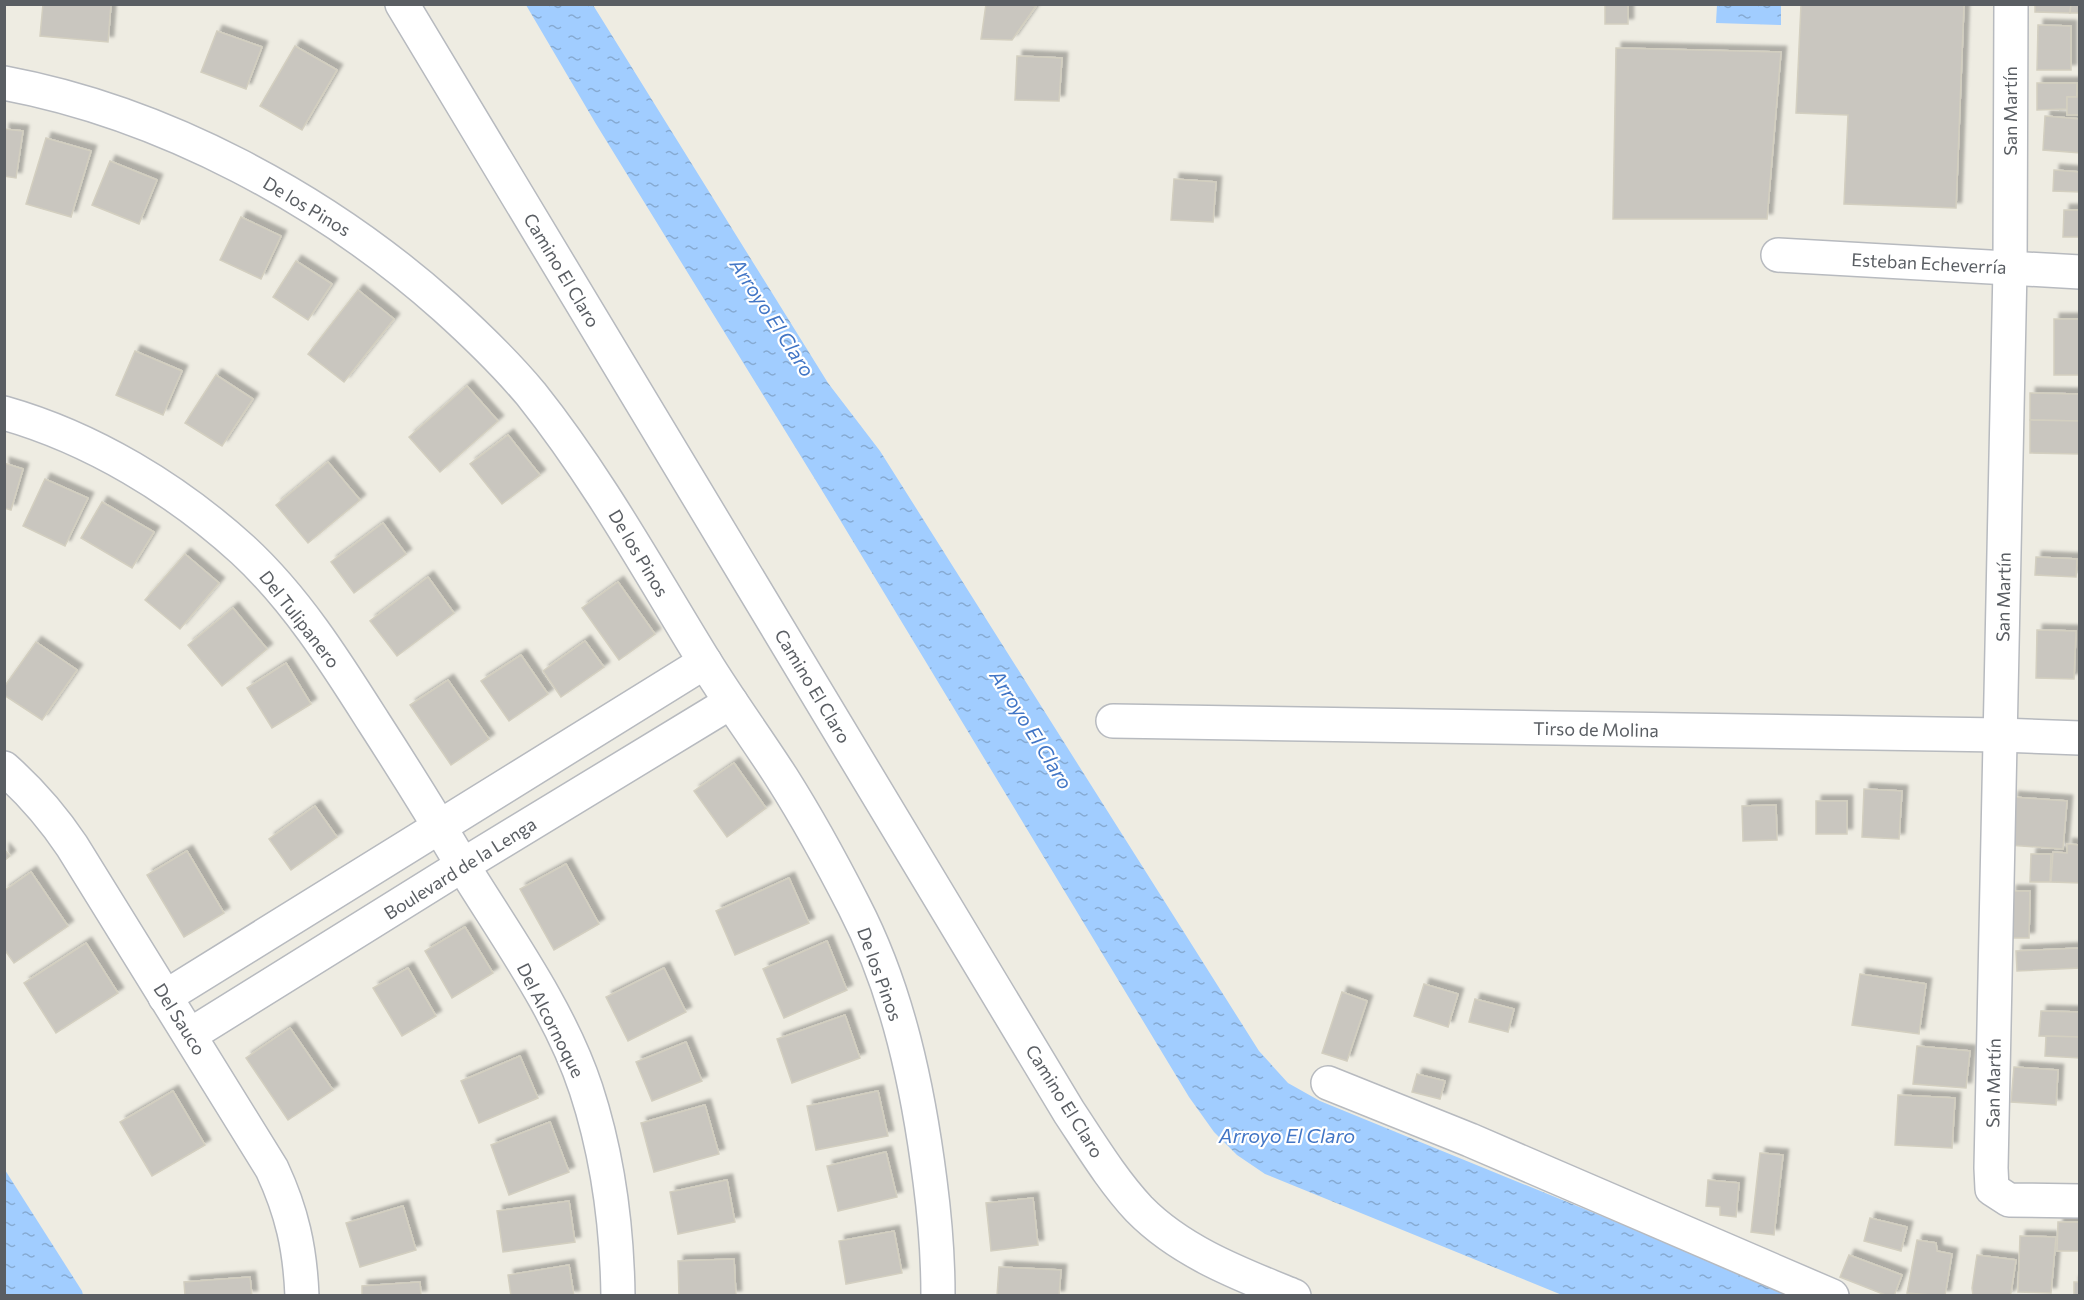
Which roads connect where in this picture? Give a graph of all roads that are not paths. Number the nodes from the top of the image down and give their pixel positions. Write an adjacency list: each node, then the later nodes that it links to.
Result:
1 (402, 4): 23 (street, Camino El Claro)
2 (2011, 4): 5 (street, San Martín)
3 (4, 83): 8 (street, De los Pinos)
4 (1778, 255): 5 (street, Esteban Echeverría)
5 (2010, 268): 6 (street, Esteban Echeverría); 11 (street, San Martín)
6 (2079, 272)
7 (4, 412): 14 (street, Del Tulipanero)
8 (705, 662): 9 (street, De los Pinos); 14 (street)
9 (731, 702): 15 (street, Boulevard de la Lenga); 22 (street, De los Pinos)
10 (1113, 721): 11 (street, Tirso de Molina)
11 (2000, 735): 12 (street, Tirso de Molina); 19 (street, San Martín)
12 (2079, 738)
13 (4, 768): 16 (street, Del Sauco)
14 (440, 827): 15 (street, Del Tulipanero); 16 (street)
15 (463, 865): 17 (street, Boulevard de la Lenga); 21 (street, Del Alcornoque)
16 (165, 997): 17 (street, Del Sauco)
17 (190, 1035): 20 (street, Del Sauco)
18 (1328, 1083): 24 (street)
19 (2079, 1201)
20 (302, 1296)
21 (618, 1296)
22 (938, 1296)
23 (1294, 1296)
24 (1832, 1296)

